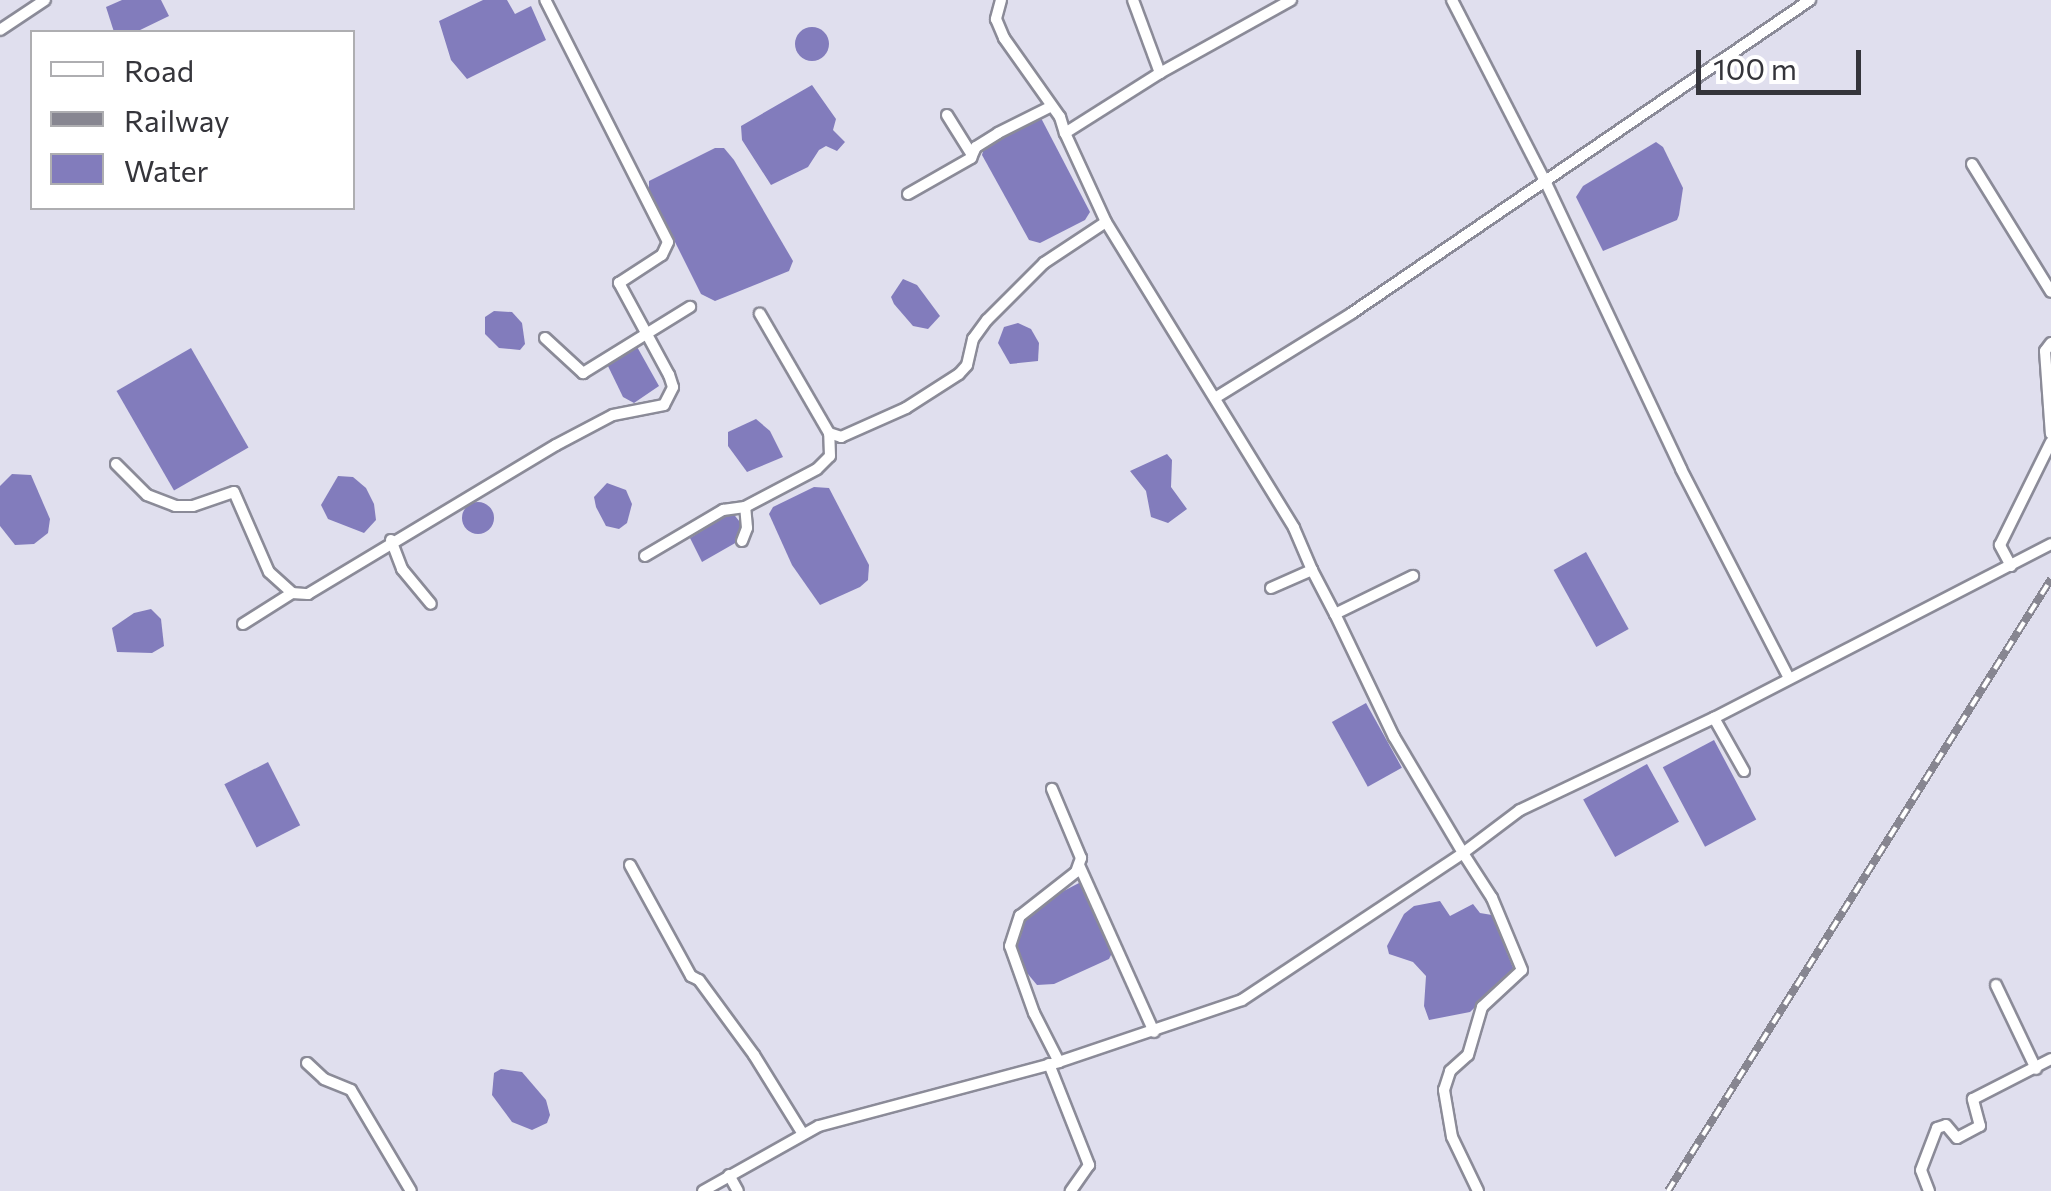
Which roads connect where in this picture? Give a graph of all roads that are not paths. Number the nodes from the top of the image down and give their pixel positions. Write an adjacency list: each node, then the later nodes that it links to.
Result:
1 (46, 0): 8 (street)
2 (545, 0): 21 (street)
3 (1001, 0): 10 (street)
4 (1133, 0): 9 (street)
5 (1291, 0): 9 (street)
6 (1452, 0): 15 (street)
7 (1810, 0): 15 (street)
8 (0, 30)
9 (1160, 73): 12 (street)
10 (1052, 106): 12 (street); 13 (street)
11 (947, 115): 13 (street)
12 (1065, 133): 17 (street)
13 (972, 154): 16 (street)
14 (1972, 164): 18 (street)
15 (1546, 182): 24 (street); 41 (street)
16 (908, 194)
17 (1106, 222): 24 (street); 25 (street)
18 (2051, 292)
19 (690, 306): 21 (street)
20 (760, 314): 25 (street)
21 (645, 332): 22 (street); 29 (street)
22 (545, 338)
23 (2051, 343): 26 (street)
24 (1215, 398): 34 (street)
25 (829, 433): 28 (street)
26 (2051, 438): 33 (street)
27 (116, 464): 37 (street)
28 (745, 507): 30 (street); 32 (street)
29 (391, 540): 37 (street); 38 (street)
30 (742, 541)
31 (2051, 544): 33 (street)
32 (645, 556)
33 (2011, 566): 41 (street)
34 (1312, 570): 36 (street); 39 (street)
35 (1414, 576): 39 (street)
36 (1270, 588)
37 (292, 593): 40 (street)
38 (431, 604)
39 (1335, 614): 45 (street)
40 (243, 624)
41 (1789, 678): 42 (street)
42 (1714, 718): 43 (street); 45 (street)
43 (1744, 771)
44 (1052, 790): 46 (street)
45 (1463, 853): 49 (street); 60 (street)
46 (1079, 864): 49 (street); 52 (street)
47 (630, 865): 54 (street)
48 (1996, 985): 53 (street)
49 (1154, 1032): 52 (street)
50 (2051, 1060): 53 (street)
51 (307, 1063): 56 (street)
52 (1054, 1063): 54 (street); 59 (street)
53 (2036, 1070): 61 (street)
54 (803, 1134): 55 (street)
55 (729, 1175): 57 (street); 58 (street)
56 (412, 1191)
57 (703, 1191)
58 (738, 1191)
59 (1071, 1191)
60 (1478, 1191)
61 (1929, 1191)

